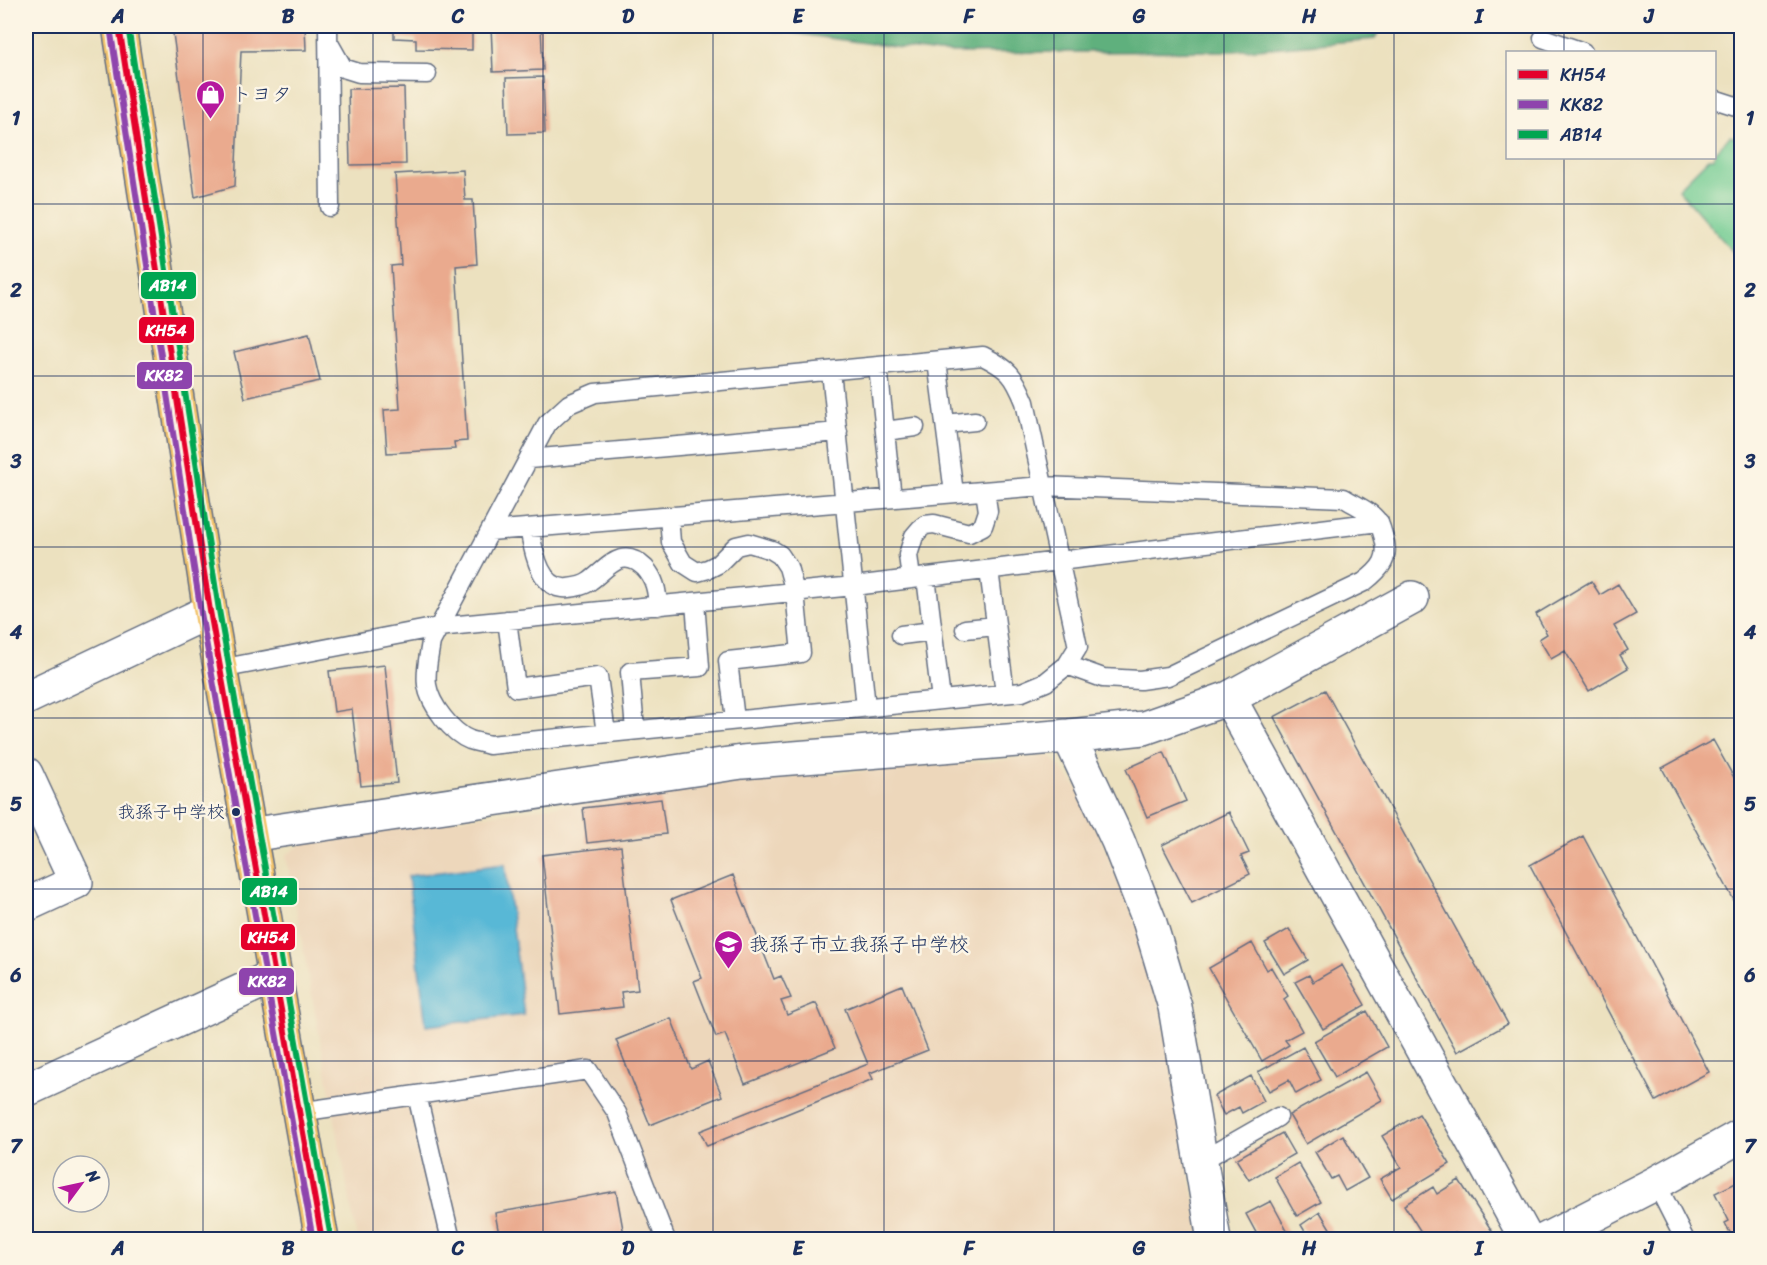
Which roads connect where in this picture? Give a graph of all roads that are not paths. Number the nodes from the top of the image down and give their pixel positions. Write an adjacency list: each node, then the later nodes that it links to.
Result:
1 (118, 26): 35 (highway)
2 (329, 34): 5 (lane); 8 (lane)
3 (1543, 38): 4 (lane)
4 (1580, 51)
5 (428, 74)
6 (1716, 100): 7 (lane)
7 (1742, 108)
8 (330, 207)
9 (937, 361): 10 (lane); 13 (lane); 18 (lane)
10 (878, 366): 11 (lane); 15 (lane)
11 (831, 371): 16 (lane); 17 (lane)
12 (975, 421): 13 (lane)
13 (945, 424): 20 (lane)
14 (915, 427): 15 (lane)
15 (885, 431): 21 (lane)
16 (838, 432): 17 (lane); 22 (lane)
17 (529, 459): 26 (lane)
18 (1043, 486): 19 (lane); 24 (lane); 27 (lane)
19 (985, 491): 20 (lane); 29 (lane)
20 (954, 493): 21 (lane)
21 (892, 498): 22 (lane)
22 (845, 502): 23 (lane); 30 (lane)
23 (669, 516): 25 (lane); 31 (lane)
24 (1378, 522): 27 (lane); 42 (lane)
25 (529, 528): 26 (lane); 34 (lane)
26 (490, 531): 38 (lane)
27 (1059, 561): 28 (lane); 42 (lane)
28 (989, 570): 29 (lane); 37 (lane)
29 (919, 578): 30 (lane); 40 (lane)
30 (854, 586): 31 (lane); 48 (lane)
31 (795, 592): 33 (lane); 49 (lane)
32 (1412, 598): 46 (street)
33 (694, 602): 34 (lane); 50 (lane)
34 (658, 606): 36 (lane)
35 (210, 611): 43 (highway); 45 (street)
36 (507, 620): 38 (lane); 51 (lane)
37 (996, 626): 39 (lane); 44 (lane)
38 (438, 627): 43 (lane); 51 (lane)
39 (965, 629)
40 (933, 631): 41 (lane); 47 (lane)
41 (901, 635)
42 (1067, 665): 44 (lane)
43 (220, 669): 54 (highway)
44 (1005, 693): 47 (lane)
45 (26, 698)
46 (1228, 698): 52 (street); 68 (street)
47 (941, 700): 48 (lane)
48 (866, 707): 49 (lane)
49 (735, 720): 50 (lane)
50 (635, 730): 51 (lane)
51 (606, 733)
52 (1069, 736): 54 (street); 62 (street)
53 (26, 774): 55 (street)
54 (249, 836): 56 (highway)
55 (26, 905)
56 (274, 976): 57 (street); 59 (highway)
57 (26, 1090)
58 (417, 1095): 59 (lane); 65 (lane); 66 (lane)
59 (298, 1112): 64 (highway)
60 (1278, 1117): 62 (lane)
61 (1742, 1135): 63 (street)
62 (1201, 1161): 67 (street)
63 (1656, 1182): 69 (street); 70 (lane)
64 (322, 1239)
65 (451, 1239)
66 (666, 1239)
67 (1214, 1239)
68 (1527, 1239)
69 (1545, 1239)
70 (1685, 1239)

